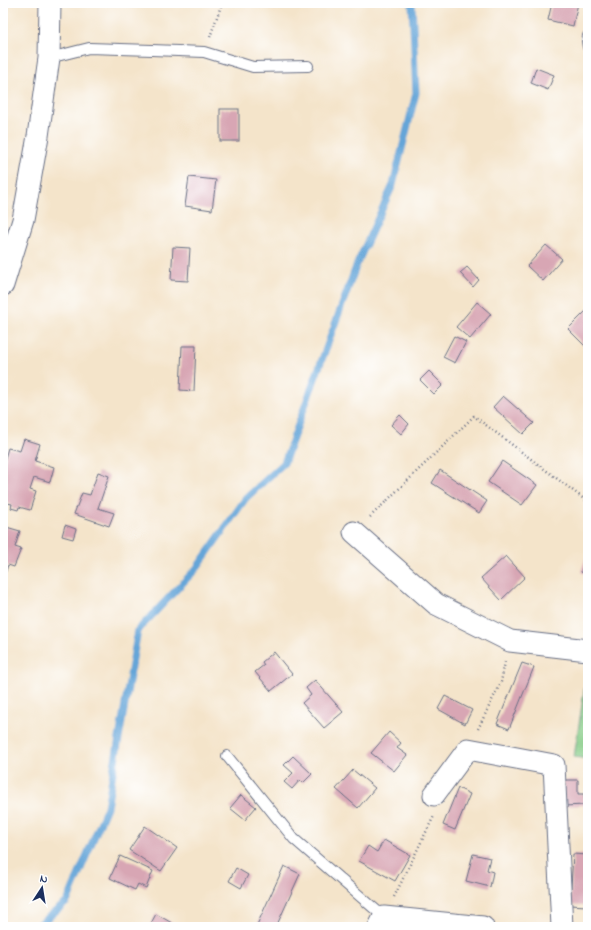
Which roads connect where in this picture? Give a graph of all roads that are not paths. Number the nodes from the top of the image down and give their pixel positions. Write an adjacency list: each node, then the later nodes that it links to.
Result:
1 (50, 3): 4 (street)
2 (588, 36): 3 (lane)
3 (588, 47)
4 (49, 58): 5 (lane); 6 (street)
5 (308, 66)
6 (3, 285)
7 (354, 532): 8 (street)
8 (588, 650)
9 (227, 756): 11 (lane)
10 (434, 795): 13 (street)
11 (381, 922): 12 (street)
12 (483, 927)
13 (562, 927)

